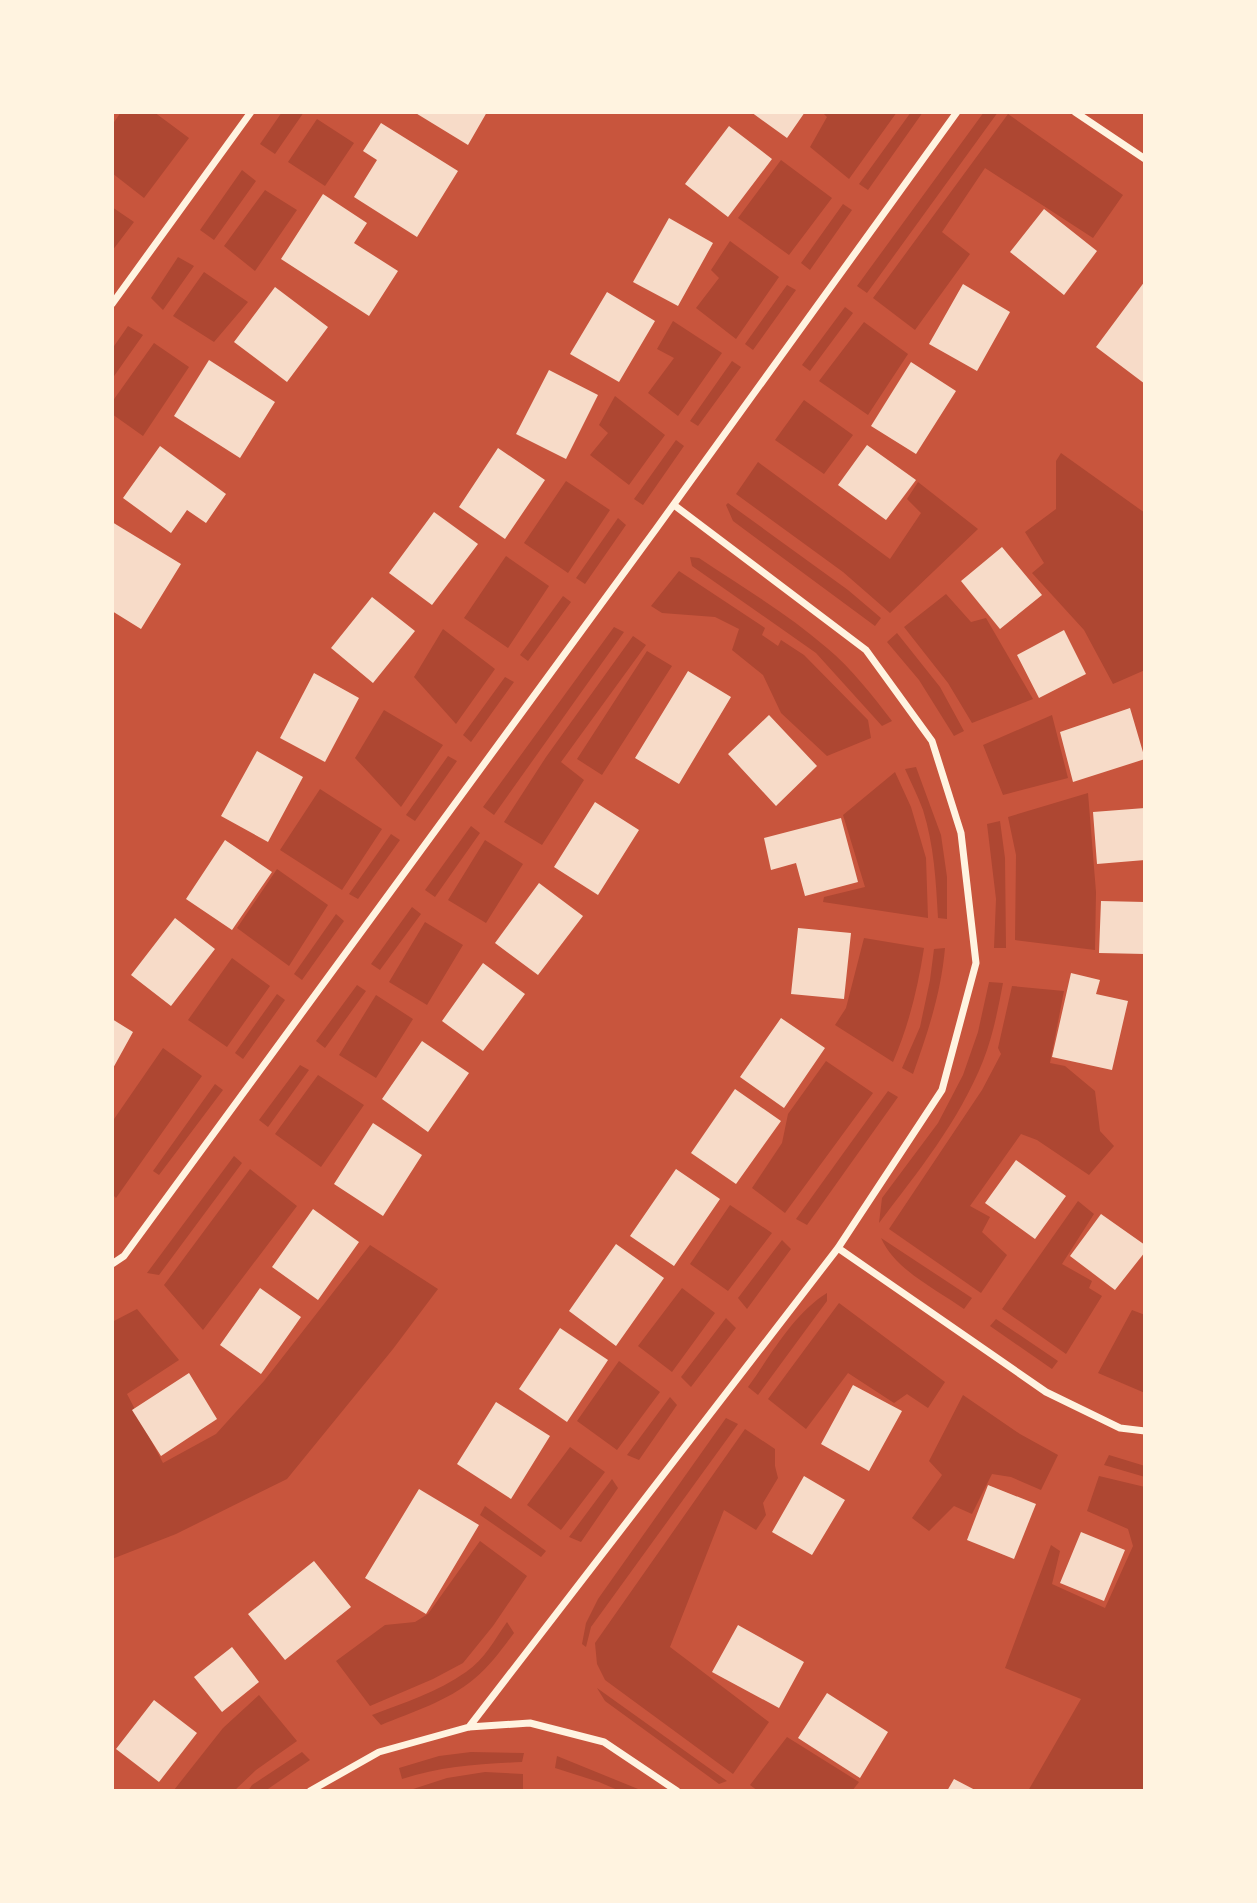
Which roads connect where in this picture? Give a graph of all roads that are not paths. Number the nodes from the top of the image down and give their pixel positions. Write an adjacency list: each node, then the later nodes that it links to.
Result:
1 (251, 112): 5 (street)
2 (957, 112): 6 (street)
3 (1075, 112): 4 (street)
4 (1145, 159)
5 (112, 304)
6 (674, 505): 7 (street); 8 (street)
7 (838, 1248): 9 (street); 10 (street)
8 (112, 1264)
9 (1145, 1431)
10 (469, 1727): 11 (street); 12 (street)
11 (310, 1791)
12 (677, 1791)

